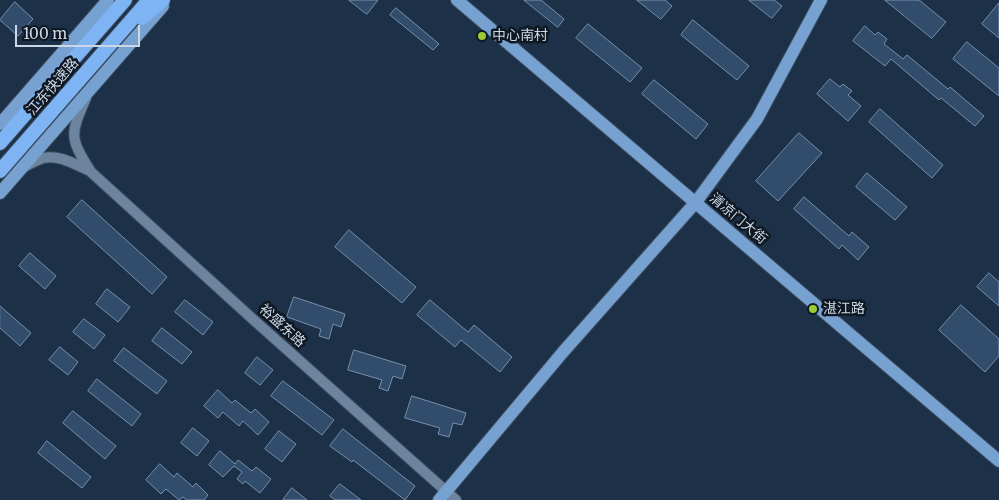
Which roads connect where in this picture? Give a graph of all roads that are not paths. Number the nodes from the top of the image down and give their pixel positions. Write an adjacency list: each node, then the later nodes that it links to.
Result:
1 (108, 0): 12 (main road)
2 (118, 0): 9 (highway)
3 (125, 0): 9 (highway, 江东快速路)
4 (149, 0): 10 (highway, 江东快速路)
5 (163, 0): 10 (highway)
6 (168, 0): 11 (main road)
7 (457, 0): 18 (main road, 清凉门大街)
8 (821, 0): 18 (main road)
9 (92, 38): 13 (highway, 江东快速路)
10 (106, 50): 15 (highway, 江东快速路)
11 (90, 90): 14 (main road); 16 (street, 裕盛东路)
12 (0, 124)
13 (0, 143)
14 (22, 168): 16 (street, 裕盛东路); 17 (main road)
15 (0, 171)
16 (91, 172): 20 (street, 裕盛东路)
17 (0, 193)
18 (696, 202): 19 (main road, 清凉门大街); 20 (main road)
19 (999, 461)
20 (447, 497)

